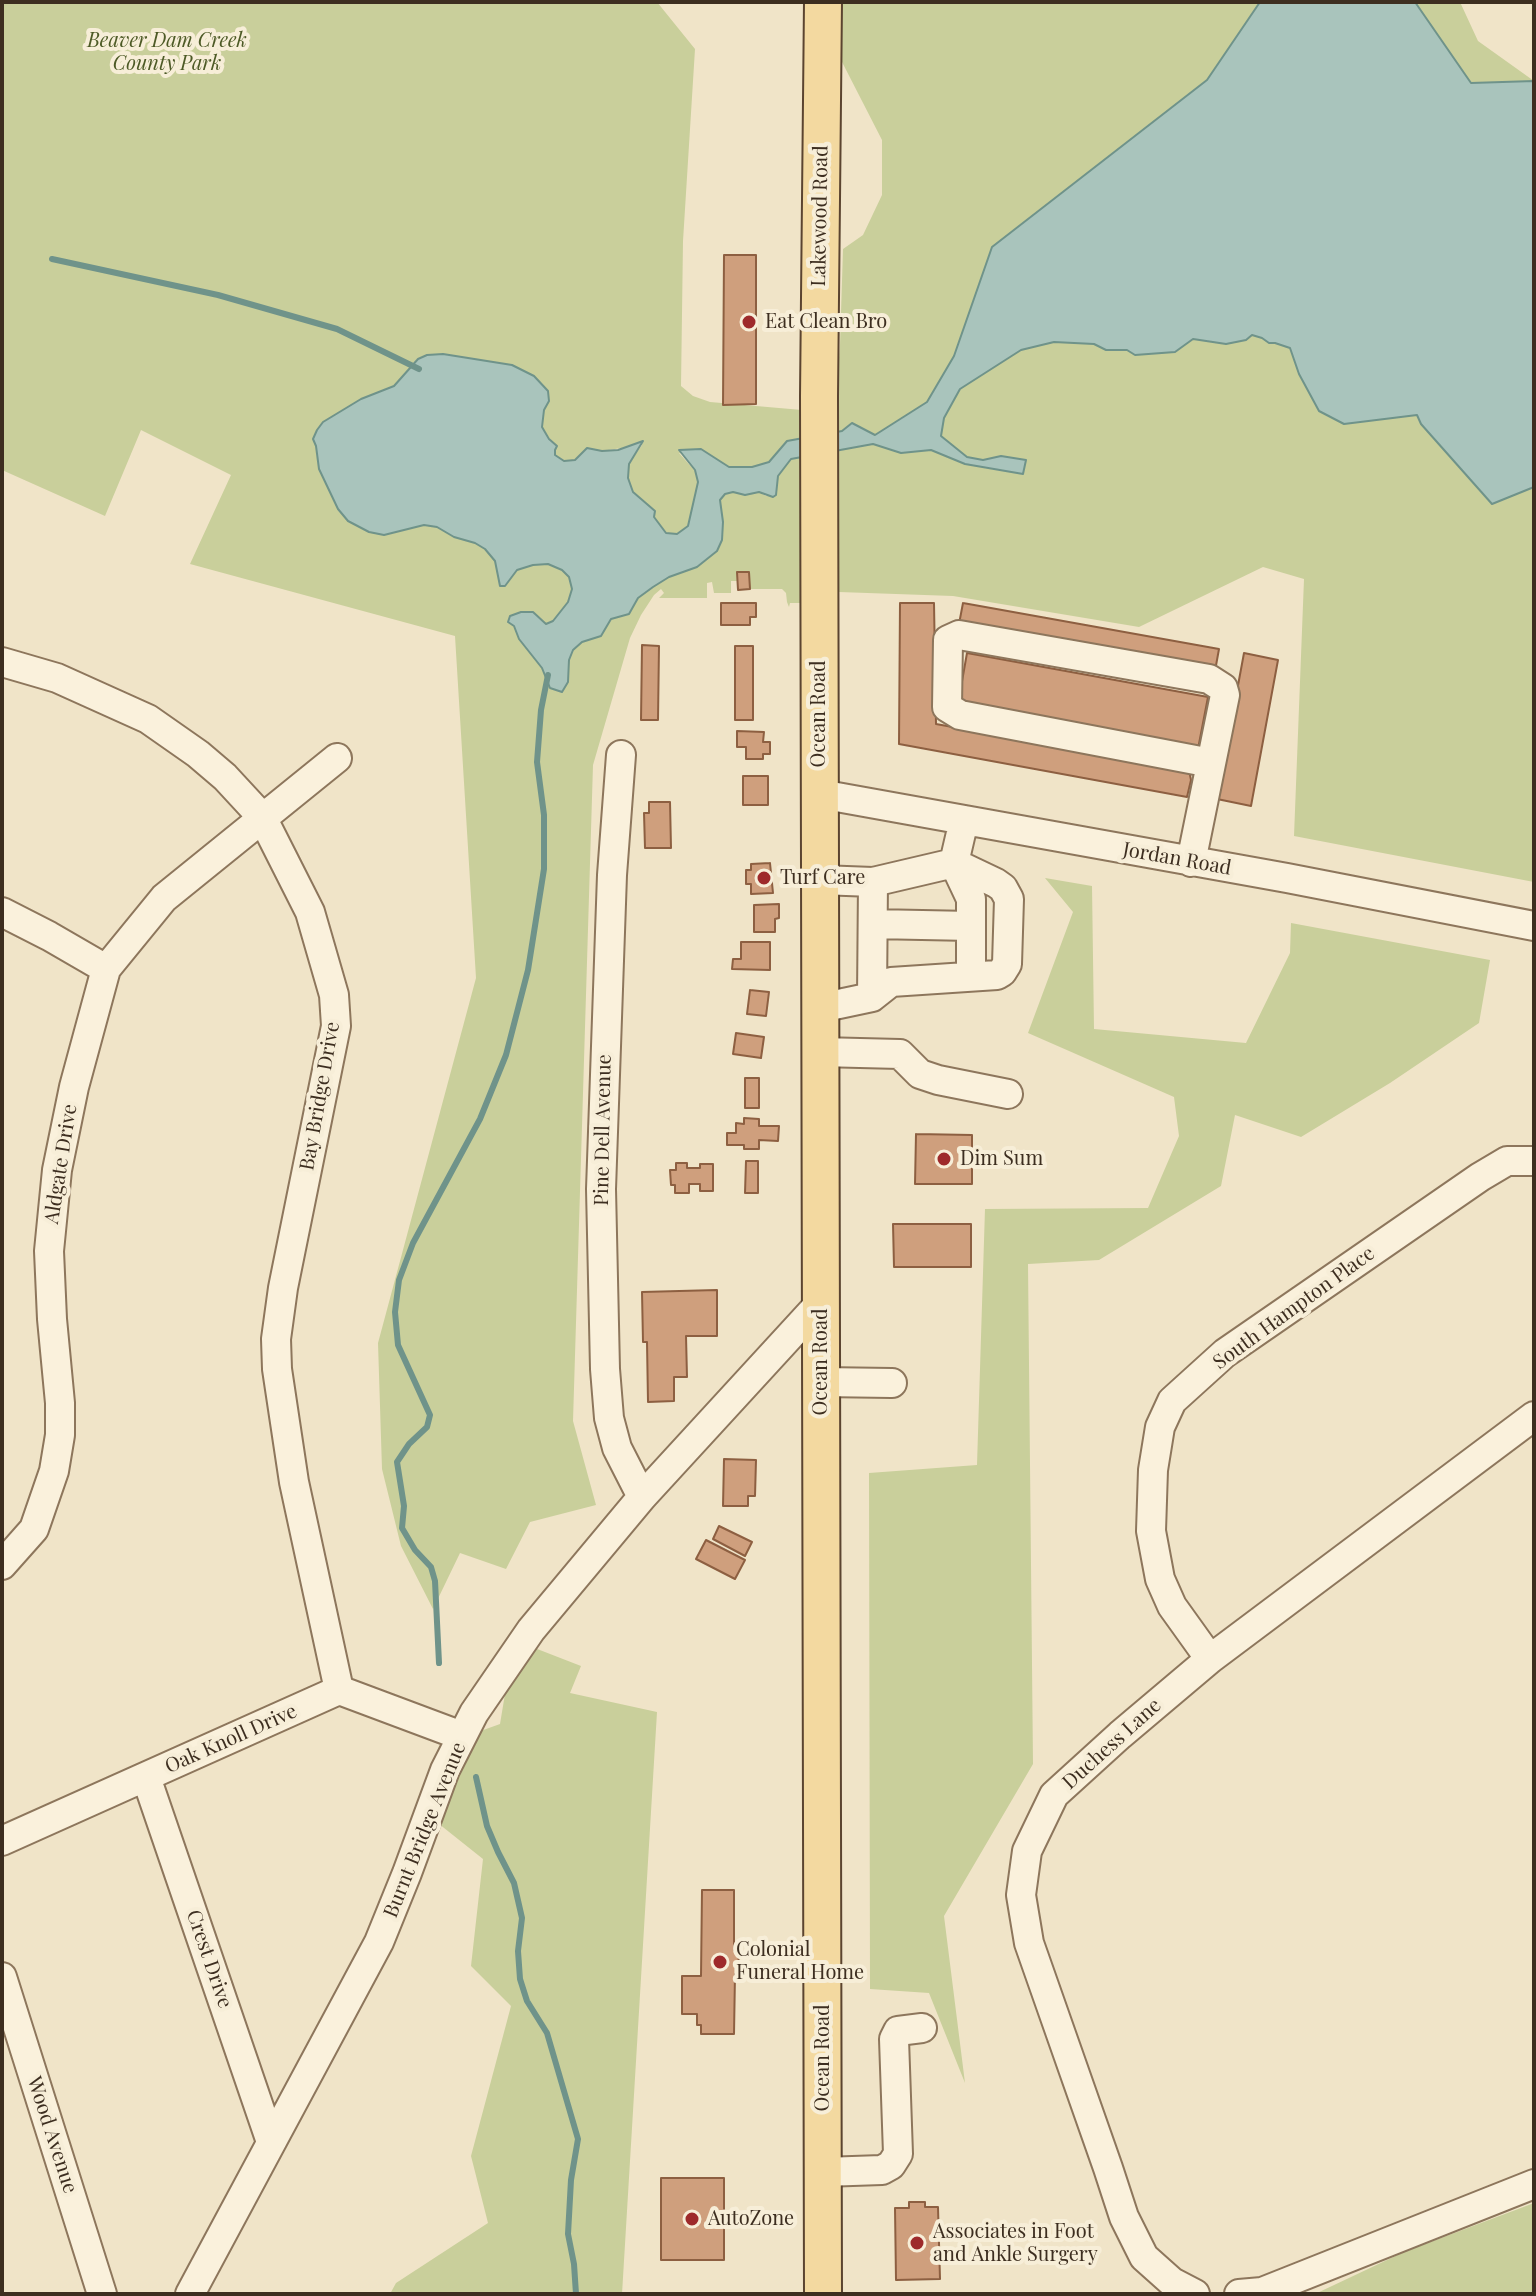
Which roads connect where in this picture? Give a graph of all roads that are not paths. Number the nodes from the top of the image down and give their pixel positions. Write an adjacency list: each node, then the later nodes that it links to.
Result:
1 (823, 2): 2 (main road, Lakewood Road)
2 (820, 444): 7 (main road, Ocean Road)
3 (2, 662): 8 (street, Bay Bridge Drive)
4 (621, 755): 29 (street, Pine Dell Avenue)
5 (337, 758): 8 (street, Aldgate Drive)
6 (1211, 763): 6 (street); 10 (street)
7 (820, 794): 9 (street, Jordan Road); 12 (main road, Ocean Road)
8 (262, 817): 18 (street, Aldgate Drive); 32 (street, Bay Bridge Drive)
9 (964, 820): 10 (street, Jordan Road); 11 (street)
10 (1191, 862): 17 (street, Jordan Road)
11 (954, 863): 13 (street); 16 (street); 19 (street)
12 (820, 880): 13 (street); 21 (main road, Ocean Road)
13 (873, 882): 15 (street)
14 (2, 912): 18 (street)
15 (873, 924): 16 (street); 20 (street)
16 (971, 926): 19 (street)
17 (1534, 926)
18 (106, 969): 30 (street, Aldgate Drive)
19 (971, 976): 20 (street)
20 (872, 997): 21 (street)
21 (820, 1008): 22 (main road, Ocean Road)
22 (820, 1052): 23 (street); 25 (main road, Ocean Road)
23 (1008, 1094)
24 (1534, 1161): 31 (street, South Hampton Place)
25 (821, 1302): 26 (main road, Ocean Road); 29 (street, Burnt Bridge Avenue)
26 (821, 1382): 27 (street); 39 (main road, Ocean Road)
27 (892, 1383)
28 (1534, 1416): 31 (street, Duchess Lane)
29 (642, 1497): 33 (street, Burnt Bridge Avenue)
30 (2, 1565)
31 (1210, 1659): 44 (street, Duchess Lane)
32 (339, 1690): 33 (street); 34 (street, Oak Knoll Drive)
33 (462, 1736): 38 (street, Burnt Bridge Avenue)
34 (146, 1777): 35 (street, Oak Knoll Drive); 38 (street, Crest Drive)
35 (2, 1841)
36 (2, 1977): 41 (street, Wood Avenue)
37 (922, 2028): 39 (street)
38 (271, 2142): 42 (street, Burnt Bridge Avenue)
39 (823, 2172): 43 (main road, Ocean Road)
40 (1534, 2184): 45 (street)
41 (102, 2294)
42 (190, 2294)
43 (823, 2294)
44 (1195, 2294)
45 (1239, 2294)

